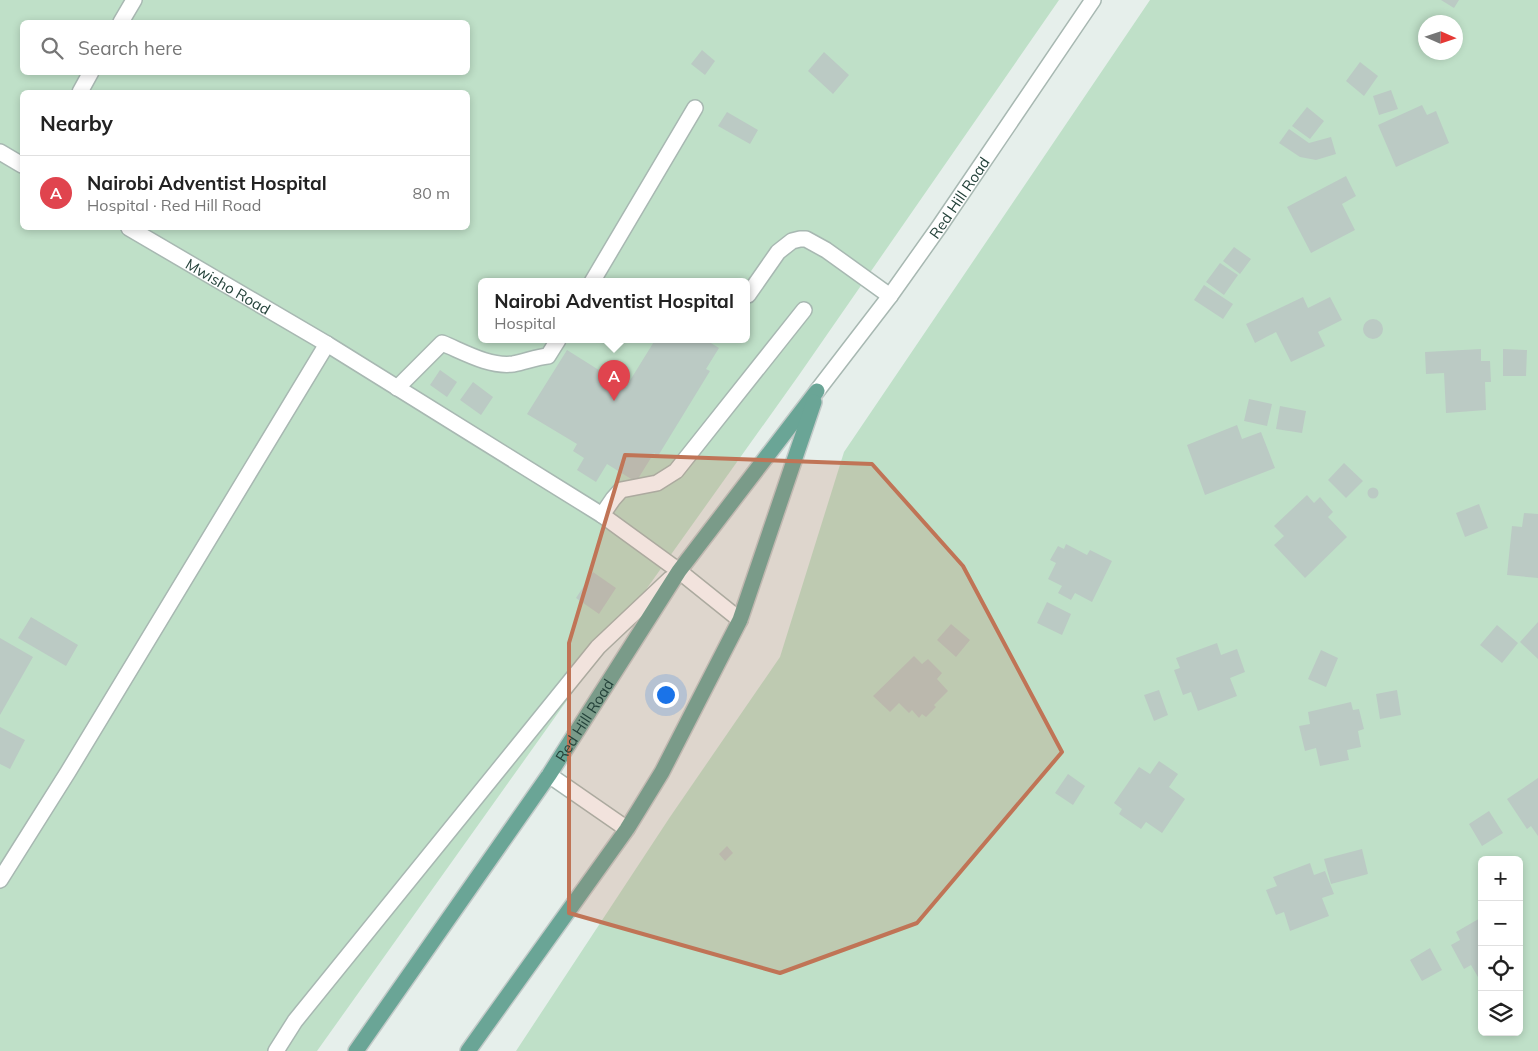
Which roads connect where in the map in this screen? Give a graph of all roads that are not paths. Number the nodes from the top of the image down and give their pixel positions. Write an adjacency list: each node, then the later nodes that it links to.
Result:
1 (134, 0): 3 (street)
2 (1093, 0): 12 (street, Red Hill Road)
3 (122, 20)
4 (90, 75): 5 (street)
5 (81, 90)
6 (695, 108): 10 (street)
7 (0, 152): 8 (street)
8 (20, 164)
9 (132, 230): 15 (street, Mwisho Road)
10 (594, 278)
11 (750, 292): 12 (street)
12 (890, 296): 17 (street, Red Hill Road)
13 (804, 310): 18 (street)
14 (556, 343): 16 (street)
15 (327, 344): 16 (street, Mwisho Road); 23 (street)
16 (397, 388): 18 (street, Mwisho Road)
17 (817, 391): 19 (main road, Red Hill Road); 20 (main road, Red Hill Road)
18 (602, 515): 19 (street, Mwisho Road)
19 (680, 571): 20 (street, Mwisho Road); 21 (main road, Red Hill Road); 24 (street)
20 (740, 620): 22 (main road, Red Hill Road)
21 (549, 775): 22 (street); 25 (main road, Red Hill Road)
22 (627, 829): 26 (main road, Red Hill Road)
23 (0, 880)
24 (276, 1051)
25 (356, 1051)
26 (468, 1051)

